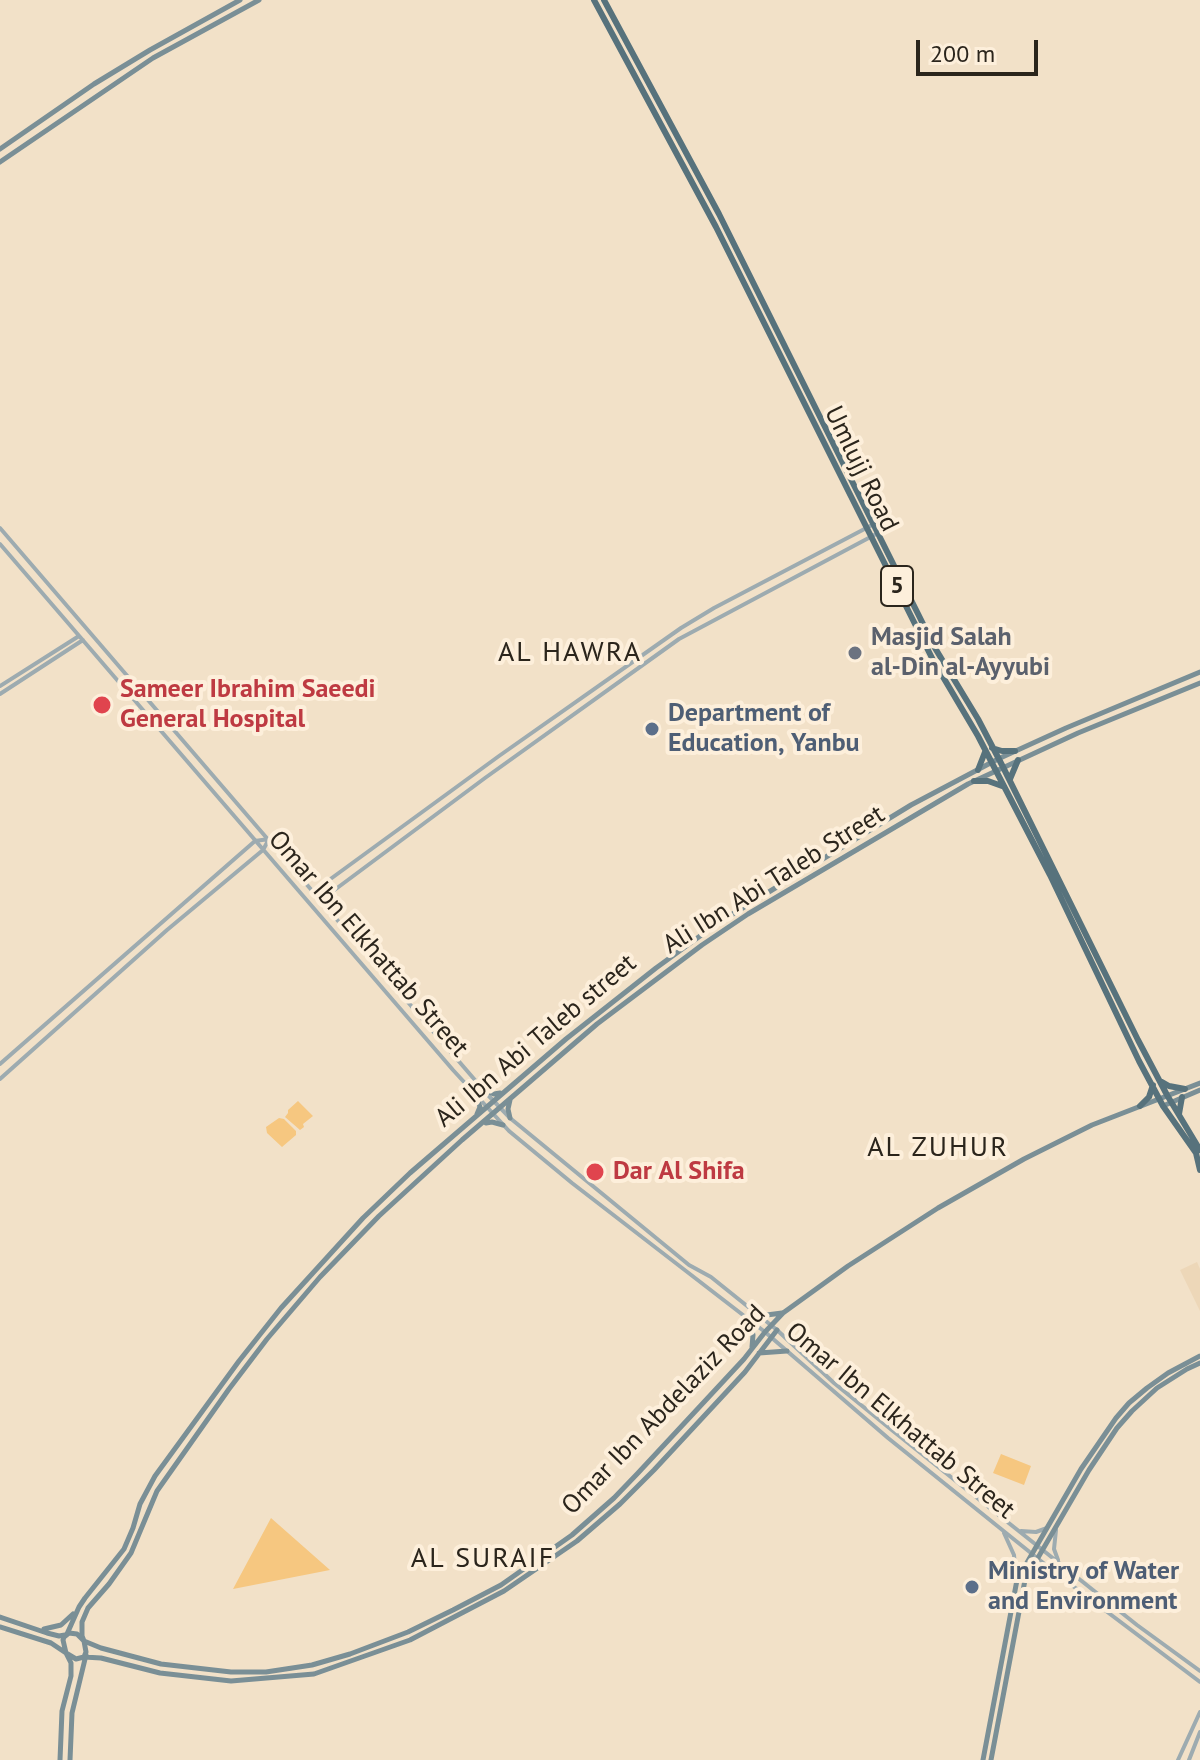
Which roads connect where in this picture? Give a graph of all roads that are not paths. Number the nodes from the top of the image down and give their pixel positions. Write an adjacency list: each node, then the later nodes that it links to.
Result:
1 (240, 0): 7 (main road)
2 (259, 0): 8 (main road)
3 (594, 0): 6 (highway, Umlujj Road / 5)
4 (604, 0): 5 (highway, Umlujj Road / 5)
5 (609, 8): 6 (highway); 9 (highway, Umlujj Road / 5)
6 (601, 12): 9 (highway, Umlujj Road / 5)
7 (0, 149)
8 (0, 162)
9 (871, 526): 11 (highway, Umlujj Road / 5); 31 (street)
10 (0, 528): 28 (street, Omar Ibn Elkhattab Street)
11 (875, 534): 18 (highway, Umlujj Road / 5); 32 (street)
12 (0, 544): 13 (street, Omar Ibn Elkhattab Street)
13 (81, 638): 16 (street); 17 (street); 29 (street, Omar Ibn Elkhattab Street)
14 (1200, 672): 19 (main road, Ali Ibn Abi Taleb street)
15 (1200, 683): 21 (main road, Ali Ibn Abi Taleb Street)
16 (0, 686)
17 (0, 694)
18 (988, 750): 19 (highway); 20 (highway, Umlujj Road / 5); 22 (highway, Umlujj Road / 5); 24 (highway)
19 (1015, 751): 20 (main road, Ali Ibn Abi Taleb street)
20 (998, 759): 22 (main road, Ali Ibn Abi Taleb street); 23 (highway, Umlujj Road / 5)
21 (1018, 760): 23 (main road, Ali Ibn Abi Taleb Street); 27 (highway)
22 (991, 763): 24 (main road, Ali Ibn Abi Taleb street); 25 (highway, Umlujj Road / 5)
23 (1003, 767): 25 (main road, Ali Ibn Abi Taleb Street); 27 (highway, Umlujj Road / 5)
24 (978, 770): 40 (main road, Ali Ibn Abi Taleb street)
25 (995, 771): 26 (main road, Ali Ibn Abi Taleb Street); 27 (highway, Umlujj Road / 5)
26 (974, 781): 27 (highway); 43 (main road, Ali Ibn Abi Taleb Street)
27 (1006, 785): 35 (highway, Umlujj Road / 5)
28 (269, 839): 29 (street); 30 (street); 31 (street, Omar Ibn Elkhattab Street)
29 (255, 841): 30 (street, Omar Ibn Elkhattab Street); 33 (street)
30 (263, 850): 34 (street); 41 (street, Omar Ibn Elkhattab Street)
31 (314, 891): 32 (street, Omar Ibn Elkhattab Street)
32 (321, 900): 38 (street, Omar Ibn Elkhattab Street)
33 (0, 1064)
34 (0, 1079)
35 (1156, 1083): 37 (highway); 44 (highway, Umlujj Road / 5); 46 (highway)
36 (1200, 1083): 37 (main road, Omar Ibn Abdelaziz Road)
37 (1185, 1089): 44 (main road, Omar Ibn Abdelaziz Road)
38 (483, 1090): 40 (main road); 45 (street, Omar Ibn Elkhattab Street)
39 (1200, 1090): 42 (main road, Omar Ibn Abdelaziz Road)
40 (505, 1092): 45 (main road, Ali Ibn Abi Taleb street)
41 (476, 1096): 47 (street, Omar Ibn Elkhattab Street); 51 (main road)
42 (1182, 1097): 44 (main road, Omar Ibn Abdelaziz Road); 49 (highway)
43 (511, 1099): 48 (main road, Ali Ibn Abi Taleb Street); 52 (main road)
44 (1165, 1100): 46 (main road, Omar Ibn Abdelaziz Road); 49 (highway, Umlujj Road / 5); 56 (highway, Umlujj Road / 5)
45 (493, 1101): 47 (main road, Ali Ibn Abi Taleb street); 48 (street, Omar Ibn Elkhattab Street)
46 (1140, 1106): 57 (main road, Omar Ibn Abdelaziz Road)
47 (486, 1108): 50 (street, Omar Ibn Elkhattab Street); 51 (main road, Ali Ibn Abi Taleb street)
48 (500, 1109): 50 (main road, Ali Ibn Abi Taleb Street); 52 (street, Omar Ibn Elkhattab Street)
49 (1179, 1114): 55 (highway, Umlujj Road / 5)
50 (493, 1115): 53 (main road, Ali Ibn Abi Taleb Street); 54 (street, Omar Ibn Elkhattab Street)
51 (475, 1117): 78 (main road, Ali Ibn Abi Taleb street)
52 (510, 1118): 58 (street, Omar Ibn Elkhattab Street)
53 (481, 1124): 54 (main road); 83 (main road, Ali Ibn Abi Taleb Street)
54 (503, 1125): 59 (street, Omar Ibn Elkhattab Street)
55 (1200, 1150)
56 (1200, 1170)
57 (783, 1313): 58 (main road); 60 (main road, Omar Ibn Abdelaziz Road)
58 (759, 1316): 60 (street, Omar Ibn Elkhattab Street)
59 (750, 1321): 62 (street, Omar Ibn Elkhattab Street); 64 (main road)
60 (771, 1325): 61 (street, Omar Ibn Elkhattab Street); 62 (main road, Omar Ibn Abdelaziz Road)
61 (777, 1330): 63 (main road, Omar Ibn Abdelaziz Road); 71 (street, Omar Ibn Elkhattab Street)
62 (765, 1332): 63 (street, Omar Ibn Elkhattab Street); 64 (main road, Omar Ibn Abdelaziz Road)
63 (771, 1337): 65 (street, Omar Ibn Elkhattab Street); 66 (main road, Omar Ibn Abdelaziz Road)
64 (752, 1347): 83 (main road, Omar Ibn Abdelaziz Road)
65 (787, 1351): 66 (main road); 70 (street, Omar Ibn Elkhattab Street)
66 (758, 1354): 85 (main road, Omar Ibn Abdelaziz Road)
67 (1200, 1356): 69 (main road)
68 (1200, 1363): 69 (main road)
69 (1052, 1528): 71 (street); 72 (main road); 74 (street)
70 (1003, 1531): 73 (street, Omar Ibn Elkhattab Street); 76 (street)
71 (1018, 1531): 72 (street, Omar Ibn Elkhattab Street)
72 (1040, 1548): 73 (main road); 74 (street, Omar Ibn Elkhattab Street)
73 (1035, 1556): 75 (street, Omar Ibn Elkhattab Street); 76 (main road); 77 (main road)
74 (1062, 1565): 86 (street, Omar Ibn Elkhattab Street)
75 (1057, 1574): 77 (street); 87 (street, Omar Ibn Elkhattab Street)
76 (1017, 1580): 92 (main road)
77 (1025, 1580): 93 (main road)
78 (79, 1607): 81 (main road); 82 (main road, Ali Ibn Abi Taleb street)
79 (0, 1617): 81 (main road)
80 (0, 1627): 84 (main road)
81 (34, 1629): 82 (main road)
82 (66, 1634): 83 (main road); 84 (main road)
83 (84, 1641): 85 (main road)
84 (66, 1653): 85 (main road); 90 (main road)
85 (85, 1656): 91 (main road)
86 (1200, 1671)
87 (1200, 1682)
88 (1200, 1712): 94 (street)
89 (1200, 1732): 95 (street)
90 (60, 1760)
91 (70, 1760)
92 (983, 1760)
93 (991, 1760)
94 (1178, 1760)
95 (1189, 1760)

